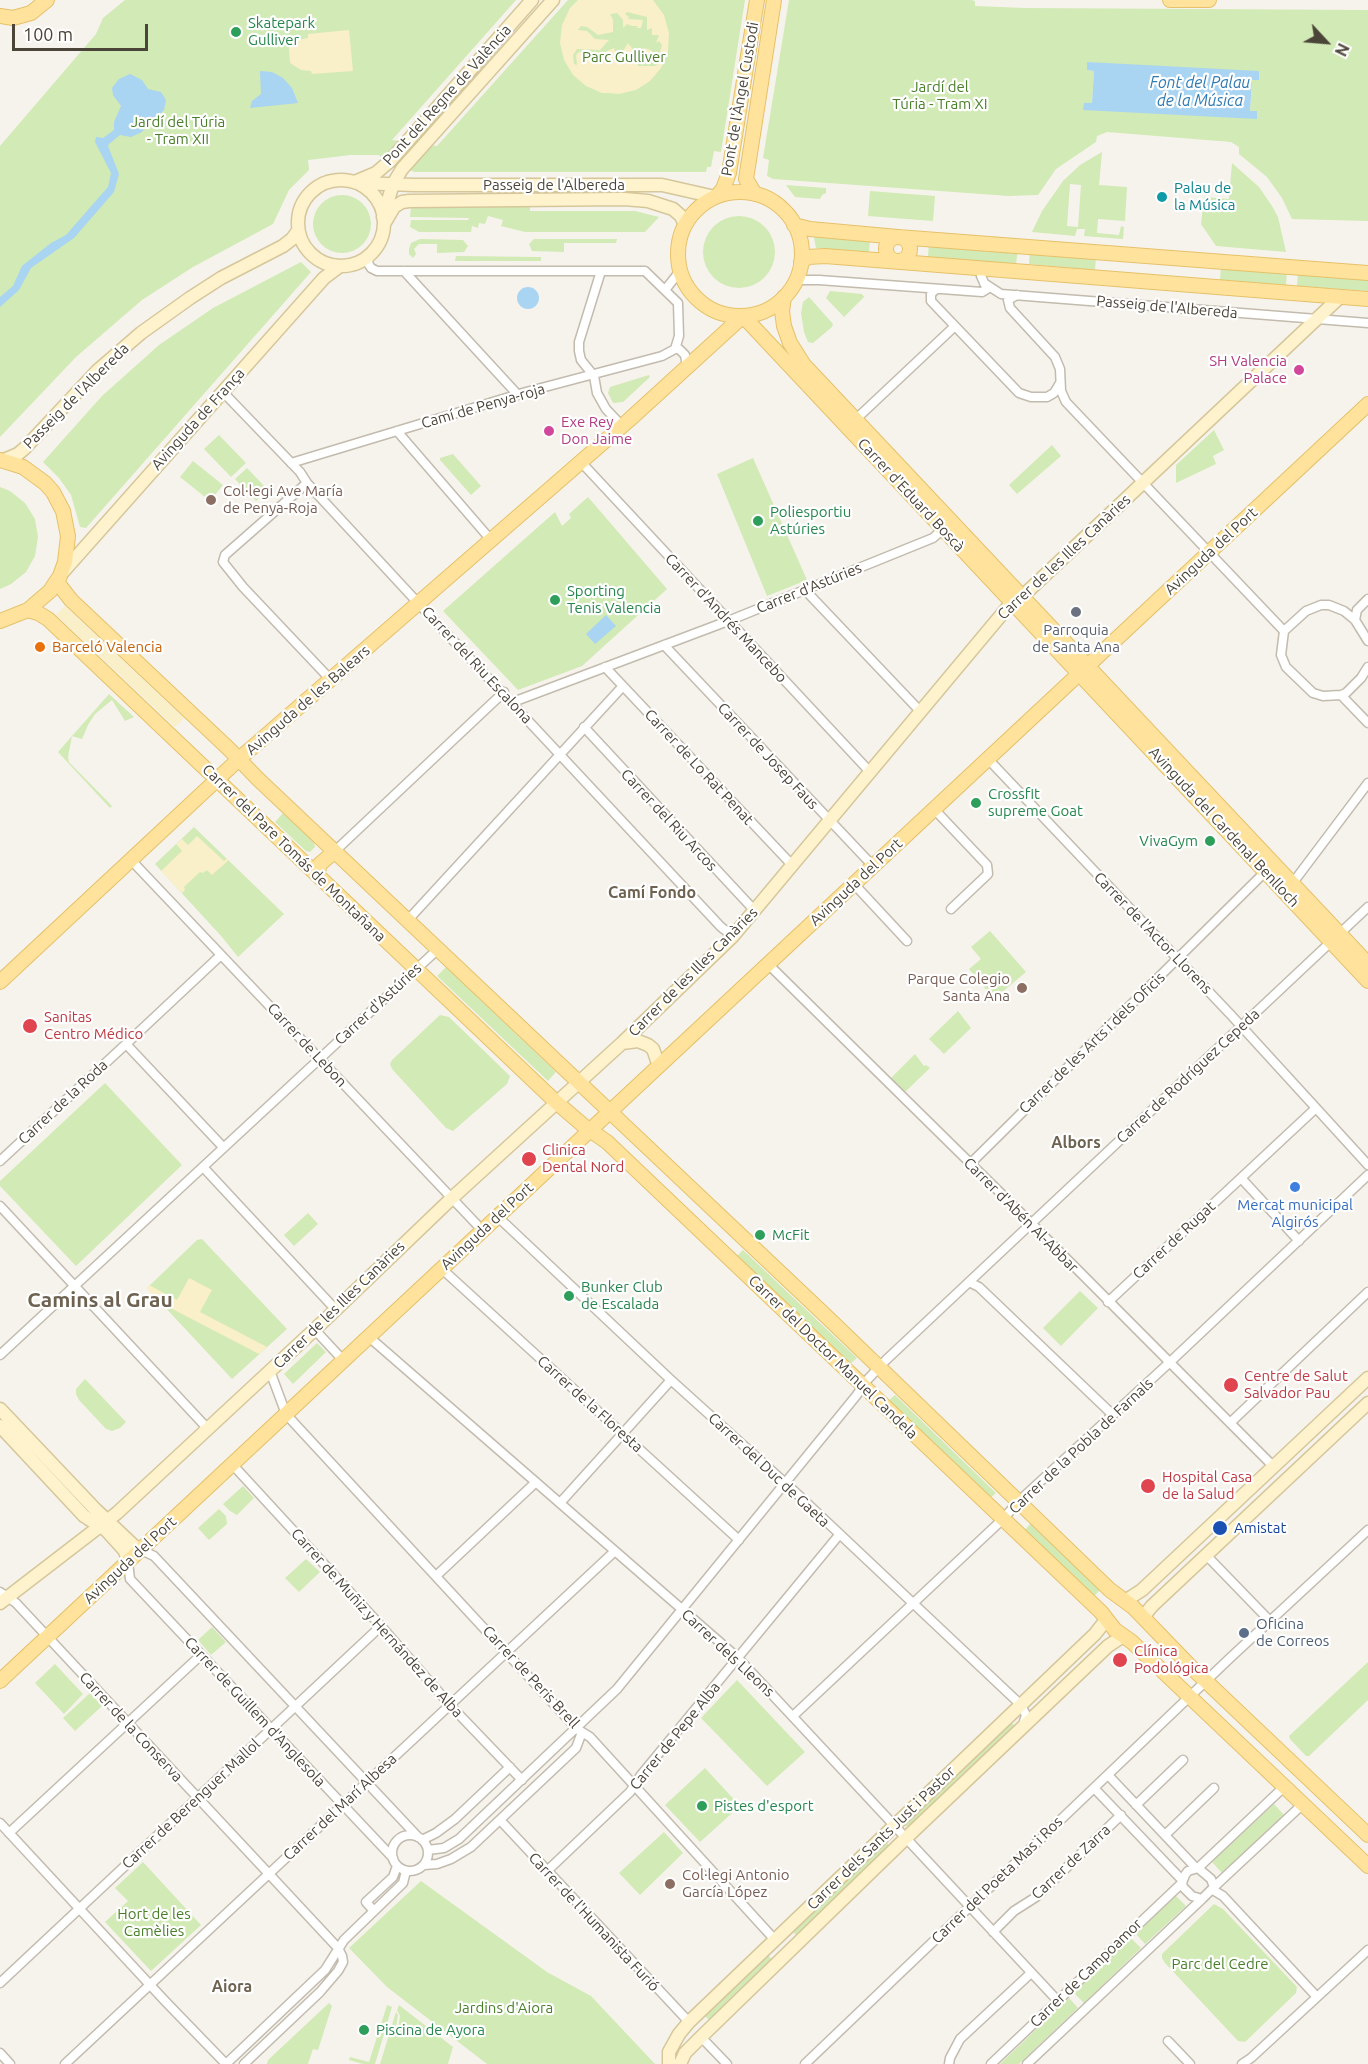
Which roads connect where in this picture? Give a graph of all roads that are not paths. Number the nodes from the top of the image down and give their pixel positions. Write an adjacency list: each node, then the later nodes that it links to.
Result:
1 (47, 0): 9 (main road)
2 (532, 0): 10 (street, Pont del Regne de València)
3 (553, 0): 11 (street, Pont del Regne de València)
4 (757, 0): 13 (main road, Pont de l'Àngel Custodi)
5 (774, 0): 12 (main road, Pont de l'Àngel Custodi)
6 (1170, 0): 7 (main road)
7 (1183, 0): 8 (main road)
8 (1209, 0)
9 (0, 16)
10 (357, 183): 11 (street, Passeig de l'Albereda); 14 (street); 17 (street)
11 (393, 184): 13 (street, Passeig de l'Albereda); 14 (street)
12 (754, 194): 13 (main road); 16 (main road)
13 (716, 197): 15 (main road)
14 (384, 220): 15 (street, Passeig de l'Albereda); 20 (street)
15 (685, 225): 28 (main road)
16 (794, 225): 18 (main road); 23 (main road)
17 (297, 231): 24 (street); 56 (street, Passeig de l'Albereda)
18 (898, 237): 19 (main road); 22 (main road)
19 (1131, 254): 21 (main road); 30 (main road, Passeig de l'Albereda)
20 (369, 256): 24 (street); 26 (street)
21 (1189, 259): 29 (main road); 32 (main road, Passeig de l'Albereda)
22 (897, 261): 23 (main road, Passeig de l'Albereda); 25 (main road, Passeig de l'Albereda)
23 (801, 262): 33 (main road)
24 (339, 266): 50 (street, Avinguda de França)
25 (985, 268): 30 (main road, Passeig de l'Albereda); 31 (street)
26 (404, 271): 27 (street); 51 (street)
27 (602, 271): 35 (street); 48 (street)
28 (680, 271): 35 (street); 42 (main road)
29 (1368, 273)
30 (1126, 279): 32 (main road, Passeig de l'Albereda)
31 (984, 283): 36 (street); 37 (street, Passeig de l'Albereda)
32 (1187, 284): 39 (main road, Passeig de l'Albereda)
33 (793, 285): 34 (street); 38 (main road)
34 (936, 289): 36 (street); 45 (street)
35 (665, 290): 46 (street)
36 (980, 292): 41 (street)
37 (1017, 295): 41 (street); 43 (street, Passeig de l'Albereda)
38 (784, 297): 42 (main road); 53 (main road, Carrer d'Eduard Boscà)
39 (1340, 297): 40 (main road, Passeig de l'Albereda); 43 (street, Carrer de les Illes Canàries)
40 (1368, 299)
41 (1010, 308): 49 (street)
42 (743, 316): 47 (main road, Avinguda de les Balears); 61 (main road, Carrer d'Eduard Boscà)
43 (1318, 319): 44 (street, Passeig de l'Albereda); 60 (street, Carrer de les Illes Canàries)
44 (1368, 323)
45 (955, 326): 49 (street); 53 (street)
46 (675, 349): 47 (street); 48 (street, Camí de Penya-roja)
47 (687, 366): 54 (main road, Avinguda de les Balears)
48 (594, 375): 51 (street, Camí de Penya-roja); 54 (street)
49 (1060, 382): 60 (street)
50 (222, 392): 58 (street, Carrer del Riu Escalona); 64 (street, Avinguda de França)
51 (518, 395): 55 (street, Camí de Penya-roja)
52 (1367, 408): 63 (main road, Avinguda del Port)
53 (855, 420): 67 (main road, Carrer d'Eduard Boscà)
54 (622, 426): 57 (main road, Avinguda de les Balears)
55 (397, 430): 58 (street, Camí de Penya-roja); 62 (street)
56 (2, 460): 64 (main road)
57 (581, 462): 62 (main road, Avinguda de les Balears); 72 (street, Carrer d'Andrés Mancebo)
58 (291, 463): 59 (street, Carrer del Riu Escalona)
59 (307, 483): 68 (street, Carrer del Riu Escalona); 80 (street)
60 (1143, 483): 63 (street); 67 (street, Carrer de les Illes Canàries)
61 (943, 529): 65 (street, Carrer d'Astúries); 67 (main road, Carrer d'Eduard Boscà)
62 (491, 540): 68 (main road, Avinguda de les Balears)
63 (1209, 552): 74 (street); 79 (main road, Avinguda del Port)
64 (58, 579): 69 (main road); 89 (main road, Carrer del Pare Tomás de Montañana)
65 (805, 590): 72 (street, Carrer d'Astúries); 85 (street)
66 (1368, 599): 71 (street)
67 (1018, 600): 79 (main road, Carrer d'Eduard Boscà); 85 (street, Carrer de les Illes Canàries)
68 (419, 603): 80 (main road, Avinguda de les Balears); 82 (street, Carrer del Riu Escalona)
69 (28, 610): 70 (main road); 92 (main road, Carrer del Pare Tomás de Montañana)
70 (6, 619): 73 (street)
71 (1355, 620): 74 (street); 75 (street)
72 (728, 621): 76 (street, Carrer d'Astúries); 91 (street, Carrer d'Andrés Mancebo)
73 (0, 631)
74 (1284, 631): 83 (street)
75 (1368, 640)
76 (664, 645): 77 (street, Carrer d'Astúries); 95 (street, Carrer de Josep Faus)
77 (605, 667): 81 (street, Carrer de Lo Rat Penat); 84 (street, Carrer d'Astúries)
78 (1368, 667): 83 (street)
79 (1084, 669): 90 (main road, Avinguda del Port); 100 (main road, Avinguda del Cardenal Benlloch); 103 (main road, Avinguda del Cardenal Benlloch)
80 (331, 680): 89 (main road, Avinguda de les Balears)
81 (622, 686): 87 (street); 98 (street, Carrer de Lo Rat Penat)
82 (504, 692): 84 (street, Carrer del Riu Escalona); 96 (street)
83 (1341, 695): 86 (street)
84 (513, 702): 88 (street, Carrer del Riu Escalona)
85 (920, 711): 91 (street, Carrer de les Illes Canàries)
86 (1368, 723)
87 (584, 727): 88 (street); 106 (street, Carrer del Riu Arcos)
88 (560, 754): 107 (street); 108 (street, Carrer del Riu Escalona)
89 (239, 759): 92 (main road, Avinguda de les Balears); 96 (main road, Carrer del Pare Tomás de Montañana)
90 (988, 759): 94 (main road, Avinguda del Port); 113 (street, Carrer de l'Actor Llorens)
91 (871, 772): 95 (street, Carrer de les Illes Canàries)
92 (217, 780): 97 (main road, Avinguda de les Balears); 101 (main road, Carrer del Pare Tomás de Montañana)
93 (1368, 783): 103 (street)
94 (934, 809): 99 (main road, Avinguda del Port); 105 (street)
95 (830, 821): 98 (street, Carrer de les Illes Canàries); 99 (street, Carrer de Josep Faus)
96 (334, 852): 101 (main road); 107 (main road, Carrer del Pare Tomás de Montañana)
97 (131, 860): 112 (street, Carrer de Lebon); 118 (main road, Avinguda de les Balears)
98 (793, 866): 106 (street, Carrer de les Illes Canàries)
99 (873, 866): 102 (main road, Avinguda del Port)
100 (1265, 872): 109 (main road, Avinguda del Cardenal Benlloch); 113 (street, Carrer de les Arts i dels Oficis)
101 (317, 875): 116 (main road, Carrer del Pare Tomás de Montañana)
102 (854, 884): 110 (street); 114 (main road, Avinguda del Port)
103 (1292, 884): 109 (main road, Avinguda del Cardenal Benlloch)
104 (1368, 907): 109 (street, Carrer de Rodríguez Cepeda)
105 (951, 909)
106 (755, 911): 108 (street, Carrer de les Illes Canàries)
107 (407, 921): 111 (main road, Carrer del Pare Tomás de Montañana)
108 (733, 936): 120 (street, Carrer de les Illes Canàries)
109 (1335, 938): 115 (main road, Avinguda del Cardenal Benlloch); 117 (main road, Avinguda del Cardenal Benlloch); 119 (street, Carrer de Rodríguez Cepeda)
110 (907, 941)
111 (437, 950): 116 (street, Carrer d'Astúries); 124 (main road, Carrer del Pare Tomás de Montañana)
112 (221, 955): 121 (street, Carrer de la Roda); 122 (street, Carrer de Lebon)
113 (1177, 960): 119 (street, Carrer de l'Actor Llorens); 131 (street, Carrer de les Arts i dels Oficis)
114 (768, 964): 123 (main road, Avinguda del Port); 131 (street, Carrer d'Abén Al-Abbar)
115 (1368, 964)
116 (416, 969): 122 (street, Carrer d'Astúries); 125 (main road, Carrer del Pare Tomás de Montañana)
117 (1368, 981)
118 (0, 982)
119 (1241, 1026): 126 (street, Carrer de l'Actor Llorens); 139 (street, Carrer de Rodríguez Cepeda)
120 (622, 1043): 123 (street); 124 (street, Carrer de les Illes Canàries)
121 (126, 1044): 129 (street); 130 (street, Carrer de la Roda)
122 (319, 1058): 129 (street, Carrer d'Astúries); 136 (street, Carrer de Lebon)
123 (659, 1066): 127 (main road, Avinguda del Port)
124 (578, 1082): 125 (street, Carrer de les Illes Canàries); 127 (main road, Carrer del Doctor Manuel Candela)
125 (556, 1102): 128 (main road, Carrer del Doctor Manuel Candela); 136 (street, Carrer de les Illes Canàries)
126 (1316, 1108): 132 (street, Carrer de l'Actor Llorens); 135 (street, Carrer de Rugat)
127 (610, 1112): 128 (main road, Avinguda del Port); 153 (main road, Carrer del Doctor Manuel Candela)
128 (590, 1131): 138 (main road, Avinguda del Port); 157 (main road, Carrer del Doctor Manuel Candela)
129 (223, 1147): 133 (street, Carrer d'Astúries)
130 (0, 1161)
131 (970, 1164): 139 (street, Carrer d'Abén Al-Abbar)
132 (1368, 1165)
133 (202, 1167): 144 (street, Carrer d'Astúries); 147 (street)
134 (1368, 1175): 141 (street, Carrer de la Pobla de Farnals)
135 (1241, 1178): 141 (street); 146 (street, Carrer de Rugat)
136 (452, 1198): 140 (street, Carrer de Lebon); 147 (street, Carrer de les Illes Canàries)
137 (0, 1206): 144 (street)
138 (498, 1217): 140 (main road, Avinguda del Port); 156 (street, Carrer del Duc de Gaeta)
139 (1031, 1223): 143 (street, Carrer de Rodríguez Cepeda); 146 (street, Carrer d'Abén Al-Abbar)
140 (483, 1231): 142 (main road, Avinguda del Port)
141 (1299, 1241): 152 (street, Carrer de la Pobla de Farnals)
142 (441, 1269): 149 (main road, Avinguda del Port); 165 (street, Carrer de la Floresta)
143 (969, 1282): 153 (street, Carrer de Rodríguez Cepeda); 161 (street)
144 (75, 1286): 150 (street, Carrer d'Astúries); 164 (street)
145 (1368, 1292): 162 (street)
146 (1108, 1302): 152 (street, Carrer d'Abén Al-Abbar)
147 (336, 1310): 148 (street, Carrer de les Illes Canàries)
148 (315, 1330): 151 (street); 154 (street, Carrer de les Illes Canàries)
149 (369, 1337): 151 (main road, Avinguda del Port); 168 (street, Carrer dels Lleons)
150 (0, 1355)
151 (344, 1360): 160 (main road, Avinguda del Port)
152 (1169, 1363): 161 (street, Carrer de la Pobla de Farnals); 162 (street, Carrer d'Abén Al-Abbar)
153 (878, 1368): 157 (street, Carrer de Rodríguez Cepeda); 170 (main road, Carrer del Doctor Manuel Candela)
154 (270, 1371): 160 (street); 164 (street, Carrer de les Illes Canàries)
155 (1368, 1378): 167 (street)
156 (671, 1380): 165 (street); 169 (street, Carrer del Duc de Gaeta)
157 (864, 1386): 169 (street, Carrer de Rodríguez Cepeda); 172 (main road, Carrer del Doctor Manuel Candela)
158 (1368, 1403): 179 (street)
159 (0, 1409): 173 (street)
160 (286, 1414): 166 (main road, Avinguda del Port); 181 (street, Carrer de Peris Brell)
161 (1113, 1415): 170 (street, Carrer de la Pobla de Farnals)
162 (1230, 1424): 167 (street, Carrer d'Abén Al-Abbar)
163 (0, 1426): 173 (street)
164 (208, 1429): 173 (street, Carrer de les Illes Canàries)
165 (623, 1434): 171 (street); 176 (street, Carrer de la Floresta)
166 (232, 1464): 177 (main road, Avinguda del Port); 189 (street, Carrer de Muñiz y Hernández de Alba)
167 (1274, 1467): 183 (street)
168 (536, 1482): 171 (street, Carrer dels Lleons); 181 (street)
169 (785, 1482): 175 (street, Carrer del Duc de Gaeta); 176 (street, Carrer de Rodríguez Cepeda)
170 (1018, 1501): 172 (street, Carrer de la Pobla de Farnals); 183 (main road, Carrer del Doctor Manuel Candela)
171 (560, 1503): 178 (street, Carrer dels Lleons)
172 (1003, 1520): 184 (street, Carrer de la Pobla de Farnals); 187 (main road, Carrer del Doctor Manuel Candela)
173 (103, 1523): 177 (street); 180 (street); 182 (street, Carrer de les Illes Canàries)
174 (1368, 1530): 188 (street)
175 (839, 1535): 184 (street, Carrer del Duc de Gaeta); 194 (street, Carrer de Pepe Alba)
176 (739, 1540): 185 (street, Carrer de Rodríguez Cepeda)
177 (141, 1550): 180 (main road, Avinguda del Port); 200 (street)
178 (615, 1551): 185 (street, Carrer dels Lleons); 192 (street, Carrer del Marí Albesa)
179 (1207, 1556): 186 (street); 188 (street)
180 (128, 1562): 190 (main road, Avinguda del Port); 193 (street, Carrer de Guillem d'Anglesola)
181 (436, 1576): 192 (street, Carrer de Peris Brell)
182 (2, 1597): 190 (street, Carrer de la Conserva)
183 (1124, 1601): 186 (main road); 187 (main road)
184 (914, 1604): 199 (street, Carrer del Duc de Gaeta); 201 (street, Carrer de la Pobla de Farnals)
185 (682, 1609): 194 (street, Carrer dels Lleons); 205 (street, Carrer de Rodríguez Cepeda)
186 (1144, 1618): 191 (main road); 196 (main road)
187 (1106, 1619): 191 (main road); 199 (street, Carrer dels Sants Just i Pastor)
188 (1270, 1621): 196 (street)
189 (381, 1626): 198 (street, Carrer de Muñiz y Hernández de Alba); 200 (street, Carrer de Berenguer Mallol)
190 (48, 1637): 195 (main road, Avinguda del Port); 202 (street, Carrer de la Conserva)
191 (1124, 1637): 197 (main road); 203 (street, Carrer dels Sants Just i Pastor)
192 (507, 1652): 198 (street, Carrer del Marí Albesa); 205 (street, Carrer de Peris Brell)
193 (201, 1655): 202 (street); 204 (street, Carrer de Guillem d'Anglesola)
194 (738, 1658): 201 (street, Carrer dels Lleons); 212 (street, Carrer de Pepe Alba)
195 (0, 1681)
196 (1206, 1681): 197 (street, Carrer del Poeta Mas i Ros); 208 (main road)
197 (1190, 1697): 209 (street, Carrer del Poeta Mas i Ros); 213 (main road)
198 (450, 1705): 207 (street, Carrer de Muñiz y Hernández de Alba); 211 (street, Carrer del Marí Albesa)
199 (1021, 1705): 203 (street); 224 (street, Carrer dels Sants Just i Pastor)
200 (295, 1706): 204 (street, Carrer de Berenguer Mallol); 211 (street)
201 (793, 1716): 224 (street, Carrer dels Lleons)
202 (127, 1723): 217 (street, Carrer de la Conserva); 225 (street)
203 (1021, 1729): 229 (street, Carrer dels Sants Just i Pastor)
204 (270, 1730): 217 (street, Carrer de Berenguer Mallol); 220 (street, Carrer de Guillem d'Anglesola)
205 (580, 1730): 210 (street); 212 (street, Carrer de Peris Brell); 222 (street)
206 (1183, 1760): 218 (street)
207 (510, 1767): 210 (street, Carrer de Muñiz y Hernández de Alba); 228 (street)
208 (1303, 1773): 213 (main road); 216 (main road)
209 (1108, 1775): 214 (street, Carrer del Poeta Mas i Ros); 218 (street)
210 (522, 1780): 230 (street)
211 (366, 1782): 220 (street, Carrer del Marí Albesa); 228 (street)
212 (634, 1785): 237 (street, Carrer de Pepe Alba); 246 (street, Carrer de Peris Brell)
213 (1285, 1786): 219 (main road); 235 (street)
214 (1094, 1788): 221 (street); 242 (street, Carrer del Poeta Mas i Ros)
215 (1214, 1788): 226 (street)
216 (1319, 1788): 219 (main road); 227 (main road)
217 (197, 1798): 238 (street, Carrer de la Conserva); 243 (street, Carrer de Berenguer Mallol)
218 (1136, 1804): 226 (street)
219 (1303, 1804): 234 (main road); 240 (street)
220 (342, 1805): 231 (street, Carrer de Guillem d'Anglesola); 238 (street, Carrer del Marí Albesa)
221 (1121, 1815): 239 (street); 245 (street, Carrer de Zarra)
222 (501, 1821): 232 (street); 237 (street, Carrer de l'Humanista Furió)
223 (0, 1823): 225 (street)
224 (894, 1825): 229 (street, Carrer dels Lleons); 246 (street, Carrer dels Sants Just i Pastor)
225 (9, 1833): 243 (street)
226 (1165, 1835): 235 (street)
227 (1368, 1835)
228 (420, 1838): 230 (street); 231 (street)
229 (906, 1838): 242 (street, Carrer dels Lleons); 249 (street, Carrer dels Sants Just i Pastor)
230 (428, 1850): 232 (street)
231 (393, 1858): 233 (street)
232 (424, 1865): 236 (street)
233 (397, 1866): 236 (street); 244 (street)
234 (1368, 1866)
235 (1197, 1868): 239 (street); 240 (street)
236 (406, 1871): 244 (street)
237 (547, 1872): 255 (street, Carrer de l'Humanista Furió)
238 (269, 1874): 247 (street, Carrer de la Conserva); 252 (street, Carrer del Marí Albesa)
239 (1182, 1881): 241 (street); 254 (street, Carrer de Campoamor)
240 (1214, 1888): 241 (street); 253 (street)
241 (1202, 1899): 269 (street, Carrer de Campoamor)
242 (969, 1907): 245 (street, Carrer dels Lleons); 266 (street, Carrer del Poeta Mas i Ros)
243 (80, 1909): 251 (street, Carrer de Berenguer Mallol); 252 (street)
244 (374, 1911): 247 (street)
245 (993, 1932): 250 (street, Carrer dels Lleons)
246 (776, 1940): 249 (street); 255 (street, Carrer dels Sants Just i Pastor)
247 (338, 1948): 261 (street); 262 (street)
248 (1368, 1950): 253 (street)
249 (788, 1953): 256 (street, Carrer dels Sants Just i Pastor)
250 (1031, 1973): 254 (street, Carrer dels Lleons); 267 (street)
251 (0, 1983)
252 (150, 1984): 260 (street, Carrer del Marí Albesa); 261 (street)
253 (1317, 1996): 271 (street)
254 (1057, 2000): 268 (street, Carrer de Campoamor)
255 (688, 2022): 263 (street, Carrer dels Sants Just i Pastor)
256 (701, 2037): 264 (street, Carrer dels Sants Just i Pastor); 265 (street)
257 (1168, 2041): 270 (street)
258 (0, 2053): 259 (street)
259 (10, 2064)
260 (65, 2064)
261 (226, 2064)
262 (244, 2064)
263 (669, 2064)
264 (680, 2064)
265 (727, 2064)
266 (805, 2064)
267 (949, 2064)
268 (991, 2064)
269 (1028, 2064)
270 (1190, 2064)
271 (1242, 2064)

